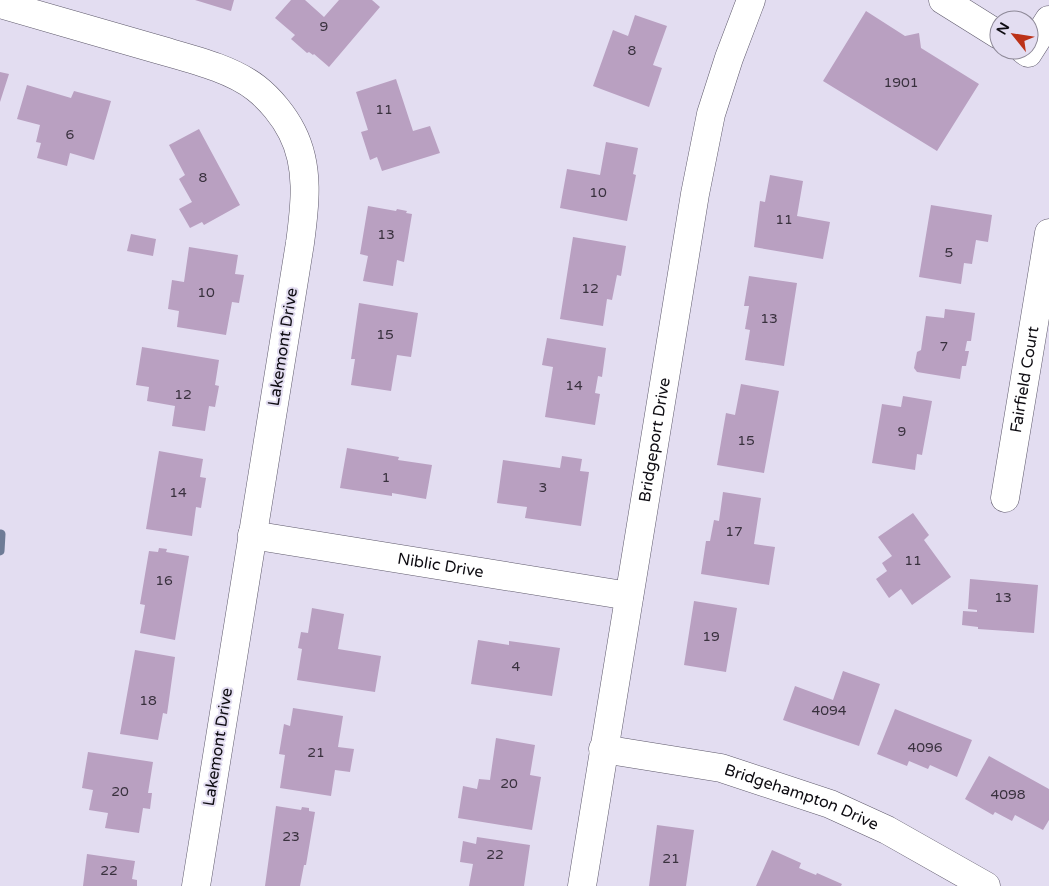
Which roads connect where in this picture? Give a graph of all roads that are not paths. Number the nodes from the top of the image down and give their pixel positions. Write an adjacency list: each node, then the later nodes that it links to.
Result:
1 (752, 0): 10 (street, Bridgeport Drive)
2 (943, 0): 5 (street)
3 (0, 4): 9 (street, Lakemont Drive)
4 (1049, 20): 6 (street)
5 (989, 29)
6 (1039, 35)
7 (1048, 239): 8 (street, Fairfield Court)
8 (1005, 498)
9 (252, 535): 10 (street, Niblic Drive); 12 (street, Lakemont Drive)
10 (629, 596): 11 (street, Bridgeport Drive)
11 (603, 749): 13 (street, Bridgeport Drive); 14 (street, Bridgehampton Drive)
12 (196, 886)
13 (582, 886)
14 (986, 886)

